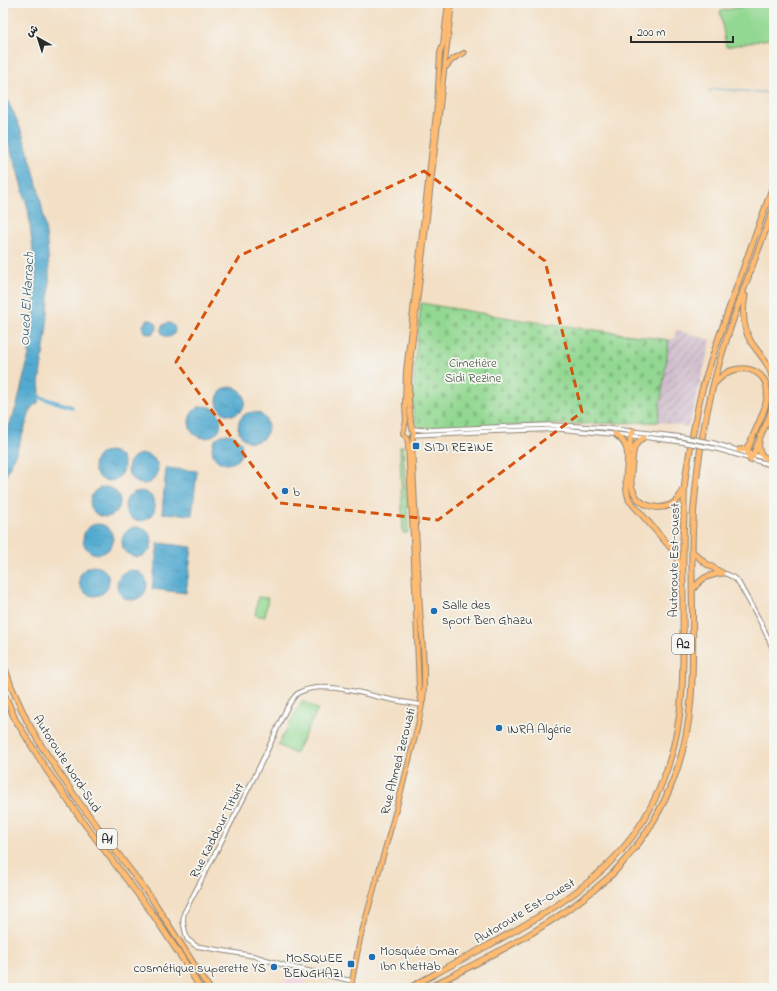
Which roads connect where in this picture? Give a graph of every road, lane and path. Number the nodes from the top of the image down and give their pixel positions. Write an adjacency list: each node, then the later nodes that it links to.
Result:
1 (448, 3): 11 (main road)
2 (452, 3): 4 (main road)
3 (464, 53): 4 (main road)
4 (444, 69): 12 (main road)
5 (774, 183): 28 (highway, Autoroute Est-Ouest / A2)
6 (774, 207): 7 (highway, Autoroute Est-Ouest / A2)
7 (746, 284): 8 (highway, Autoroute Est-Ouest / A2); 9 (highway)
8 (713, 384): 20 (highway); 29 (highway, Autoroute Est-Ouest / A2)
9 (774, 386)
10 (774, 399): 19 (highway)
11 (405, 428): 12 (main road); 18 (main road)
12 (413, 428): 13 (street); 16 (main road)
13 (576, 428): 14 (street); 15 (street); 16 (street)
14 (615, 434): 15 (street); 24 (highway)
15 (633, 434): 17 (street); 21 (highway); 22 (street, bridge); 24 (highway)
16 (413, 435): 18 (main road); 36 (main road)
17 (644, 437): 21 (highway); 25 (street, bridge)
18 (407, 438): 36 (main road, Rue Ahmed Zerouati)
19 (759, 441): 25 (highway); 26 (highway)
20 (750, 444): 22 (highway); 23 (highway)
21 (633, 449): 28 (highway)
22 (739, 450): 23 (street)
23 (747, 453): 25 (highway)
24 (628, 454): 31 (highway)
25 (752, 457): 26 (street); 27 (street)
26 (772, 461)
27 (774, 466)
28 (685, 481): 31 (highway, Autoroute Est-Ouest / A2)
29 (692, 551): 30 (highway); 32 (highway, Autoroute Est-Ouest / A2)
30 (722, 573): 32 (highway); 33 (street)
31 (682, 584): 41 (highway, Autoroute Est-Ouest / A2)
32 (693, 589): 42 (highway, Autoroute Est-Ouest / A2)
33 (774, 653)
34 (3, 663): 39 (highway, Autoroute Nord-Sud / A1)
35 (3, 691): 38 (highway, Autoroute Nord-Sud / A1)
36 (422, 705): 37 (main road, Rue Ahmed Zerouati); 37 (street, Rue Kaddour Titbirt)
37 (352, 981): 40 (main road, Rue Ahmed Zerouati)
38 (200, 988)
39 (209, 988)
40 (352, 988)
41 (409, 988)
42 (428, 988)

